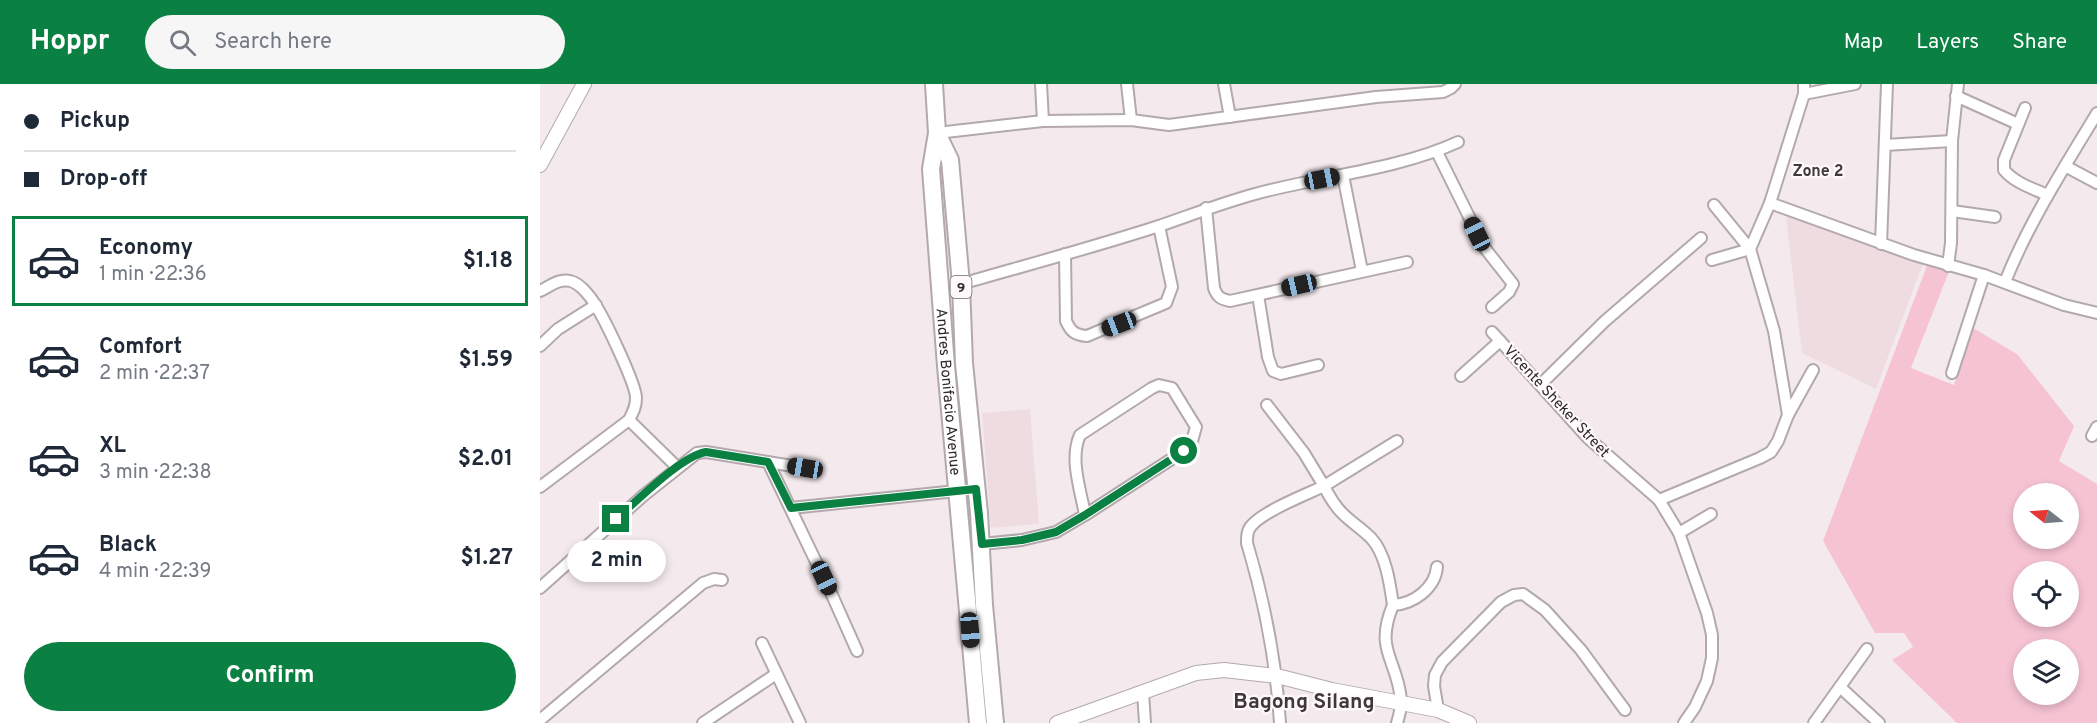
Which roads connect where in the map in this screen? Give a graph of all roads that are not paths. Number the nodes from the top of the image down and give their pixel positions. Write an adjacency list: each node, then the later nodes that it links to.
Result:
1 (584, 84): 23 (street)
2 (934, 84): 18 (highway, Andres Bonifacio Avenue / 9)
3 (1041, 84): 16 (street)
4 (1127, 84): 15 (street)
5 (1224, 84): 14 (street)
6 (1455, 84): 14 (street)
7 (1855, 84): 10 (street)
8 (1887, 84): 21 (street)
9 (1958, 84): 11 (street)
10 (1804, 89): 28 (street)
11 (1956, 96): 17 (street); 19 (street)
12 (2025, 108): 17 (street)
13 (2097, 112): 24 (street)
14 (1230, 117): 15 (street)
15 (1131, 120): 16 (street)
16 (1043, 122): 18 (street)
17 (2018, 124): 27 (street)
18 (937, 133): 44 (highway, Andres Bonifacio Avenue / 9); 68 (highway, Andres Bonifacio Avenue / 9)
19 (1952, 141): 21 (street); 31 (street)
20 (1458, 142): 22 (street)
21 (1886, 145): 35 (street)
22 (1437, 152): 25 (street); 48 (street)
23 (540, 165)
24 (2065, 166): 26 (street); 27 (street)
25 (1343, 175): 30 (street); 41 (street)
26 (2097, 183)
27 (2047, 195): 43 (street)
28 (1770, 203): 35 (street); 36 (street)
29 (1714, 205): 36 (street)
30 (1206, 208): 33 (street); 46 (street)
31 (1952, 211): 32 (street); 40 (street)
32 (1995, 217)
33 (1159, 226): 37 (street); 37 (street)
34 (1701, 238): 57 (street)
35 (1881, 243): 40 (street)
36 (1750, 249): 38 (street); 59 (street)
37 (1065, 254): 44 (street)
38 (1712, 260)
39 (1407, 262): 41 (street)
40 (1948, 266): 42 (street)
41 (1362, 271): 46 (street)
42 (1984, 275): 43 (street); 55 (street)
43 (2005, 282): 49 (street)
44 (961, 284): 67 (highway, Andres Bonifacio Avenue / 9)
45 (540, 291): 47 (street)
46 (1258, 295): 53 (street)
47 (596, 305): 52 (street); 60 (street)
48 (1492, 307)
49 (2097, 313)
50 (1492, 332): 51 (street, Vicente Sheker Street)
51 (1500, 341): 56 (street); 57 (street, Vicente Sheker Street)
52 (540, 346)
53 (1318, 365)
54 (1813, 370): 59 (street)
55 (1952, 373)
56 (1461, 376)
57 (1541, 384): 69 (street, Vicente Sheker Street)
58 (1267, 405): 65 (street)
59 (1788, 415): 69 (street)
60 (628, 420): 63 (street); 66 (street)
61 (1396, 441): 65 (street)
62 (768, 462): 63 (street); 64 (street); 70 (street)
63 (677, 467): 77 (street)
64 (805, 468)
65 (1324, 486): 78 (street); 83 (street)
66 (540, 487)
67 (976, 489): 68 (street); 74 (highway, Andres Bonifacio Avenue / 9)
68 (958, 490): 70 (street); 92 (highway, Andres Bonifacio Avenue / 9)
69 (1659, 501): 73 (street, Vicente Sheker Street)
70 (791, 508): 81 (street)
71 (1711, 514): 73 (street)
72 (1085, 515): 72 (street); 74 (street)
73 (1679, 534): 99 (street, Vicente Sheker Street)
74 (982, 544): 93 (highway, Andres Bonifacio Avenue / 9)
75 (1437, 567): 78 (street)
76 (722, 580): 89 (street)
77 (540, 588)
78 (1394, 605): 86 (street)
79 (762, 643): 82 (street)
80 (1867, 649): 84 (street)
81 (857, 651)
82 (776, 674): 90 (street); 91 (street)
83 (1277, 676): 85 (street); 86 (street); 96 (street)
84 (1840, 687): 100 (street); 101 (street)
85 (1143, 692): 94 (street); 95 (street)
86 (1402, 703): 87 (street); 97 (street)
87 (1438, 710): 88 (street); 98 (street)
88 (1625, 710)
89 (540, 720)
90 (703, 723)
91 (800, 723)
92 (978, 723)
93 (995, 723)
94 (1057, 723)
95 (1145, 723)
96 (1280, 723)
97 (1397, 723)
98 (1469, 723)
99 (1684, 723)
100 (1814, 723)
101 (1879, 723)

